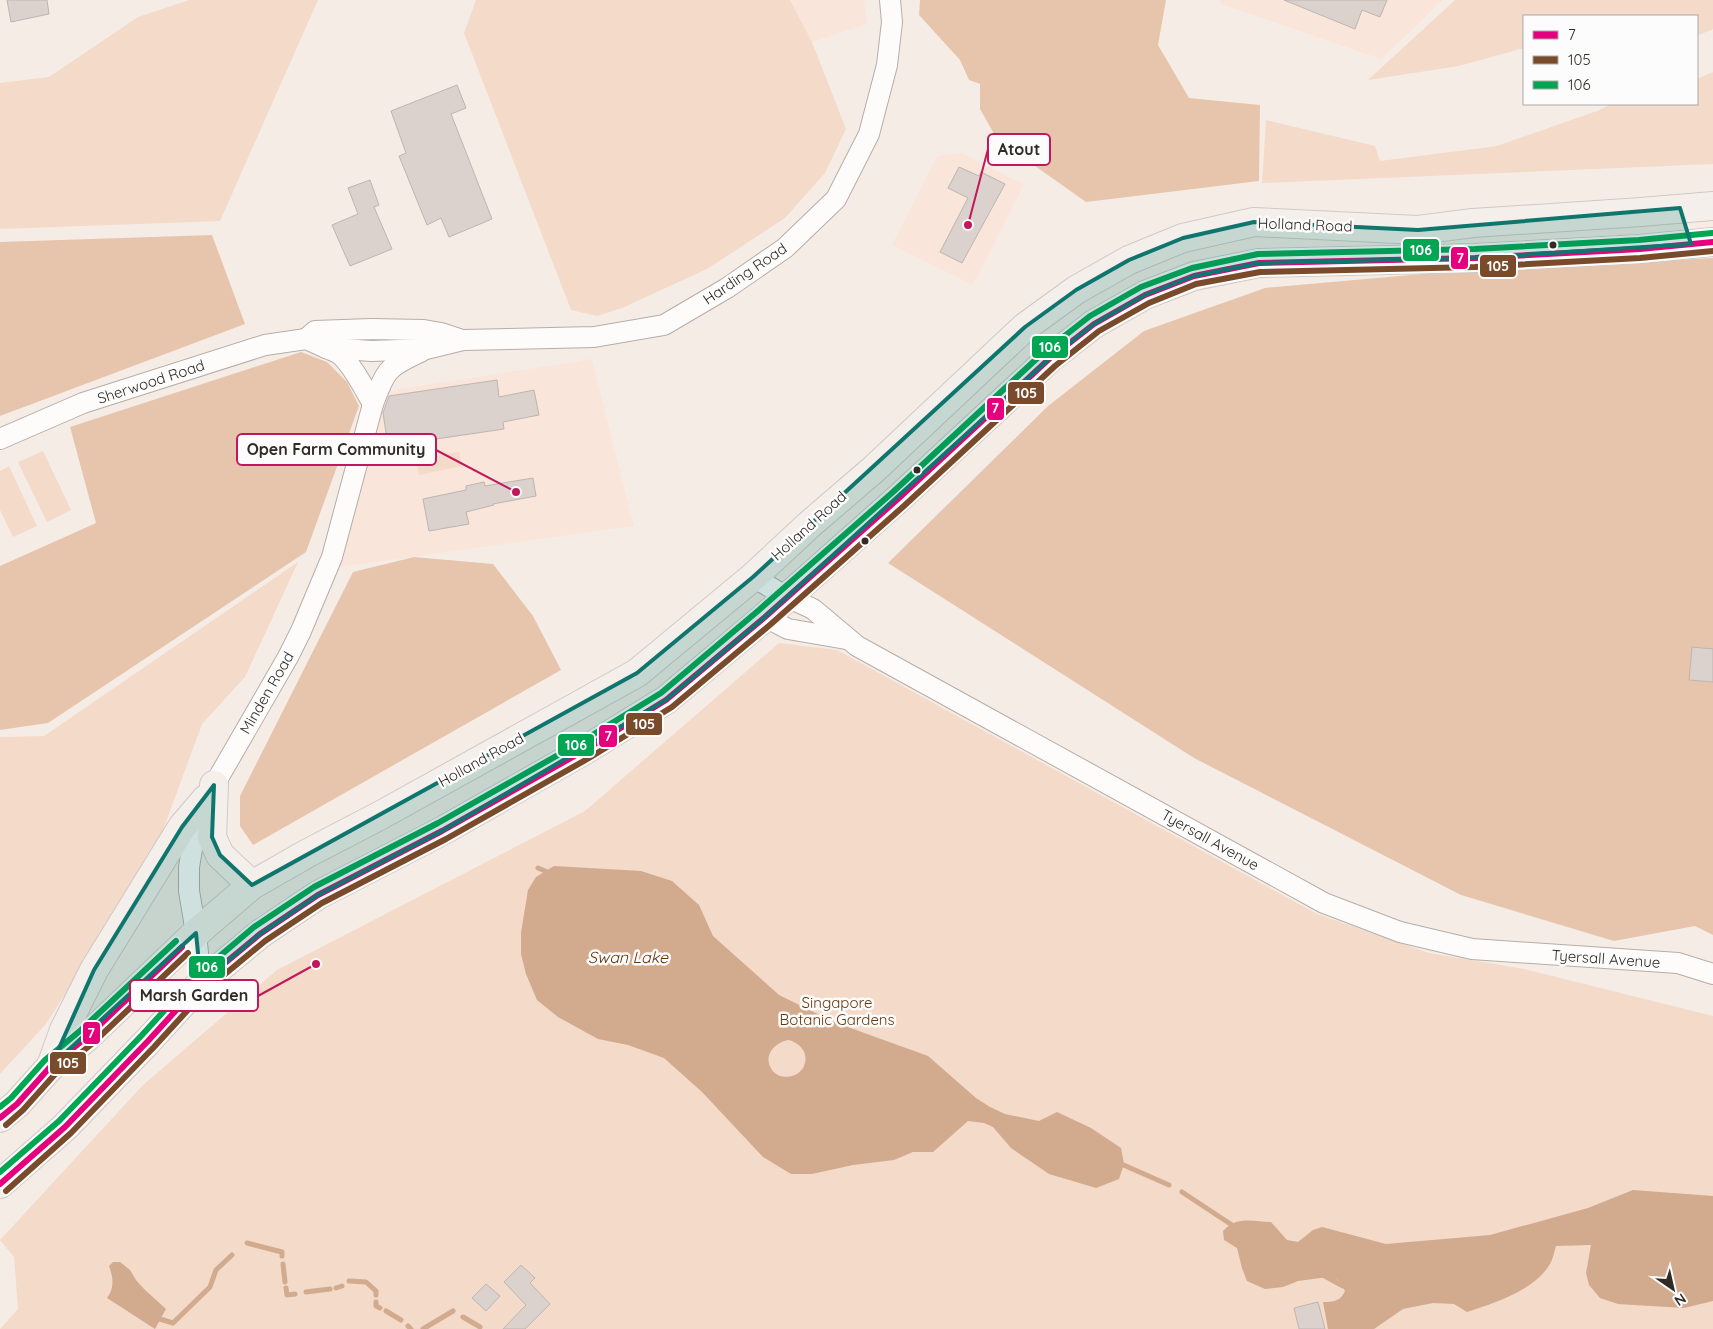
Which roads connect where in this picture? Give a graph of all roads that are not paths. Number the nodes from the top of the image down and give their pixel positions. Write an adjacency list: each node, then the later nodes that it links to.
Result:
1 (890, 0): 7 (street, Harding Road)
2 (1713, 206): 3 (main road, Holland Road)
3 (1680, 208): 4 (main road); 13 (main road, Holland Road)
4 (1702, 243): 14 (main road)
5 (371, 329): 6 (street, Sherwood Road); 7 (street, Harding Road); 10 (street, Minden Road)
6 (306, 339): 8 (street); 12 (street, Sherwood Road)
7 (463, 340): 9 (street, Harding Road)
8 (326, 348): 10 (street); 11 (street)
9 (426, 349): 10 (street, Harding Road); 11 (street, Minden Road)
10 (372, 351): 11 (street, Minden Road)
11 (373, 404): 17 (street, Minden Road)
12 (0, 439)
13 (753, 577): 14 (street, Tyersall Avenue); 18 (main road, Holland Road)
14 (787, 597): 15 (main road); 16 (street, Tyersall Avenue)
15 (765, 617): 16 (street); 21 (main road)
16 (846, 639): 20 (street, Tyersall Avenue)
17 (210, 792): 18 (main road); 19 (street, Minden Road); 22 (main road)
18 (252, 886): 19 (main road, Holland Road)
19 (196, 933): 21 (street, Minden Road); 22 (main road, Holland Road)
20 (1713, 974)
21 (201, 983): 24 (main road)
22 (51, 1066): 23 (main road, Holland Road)
23 (0, 1118)
24 (0, 1184)

